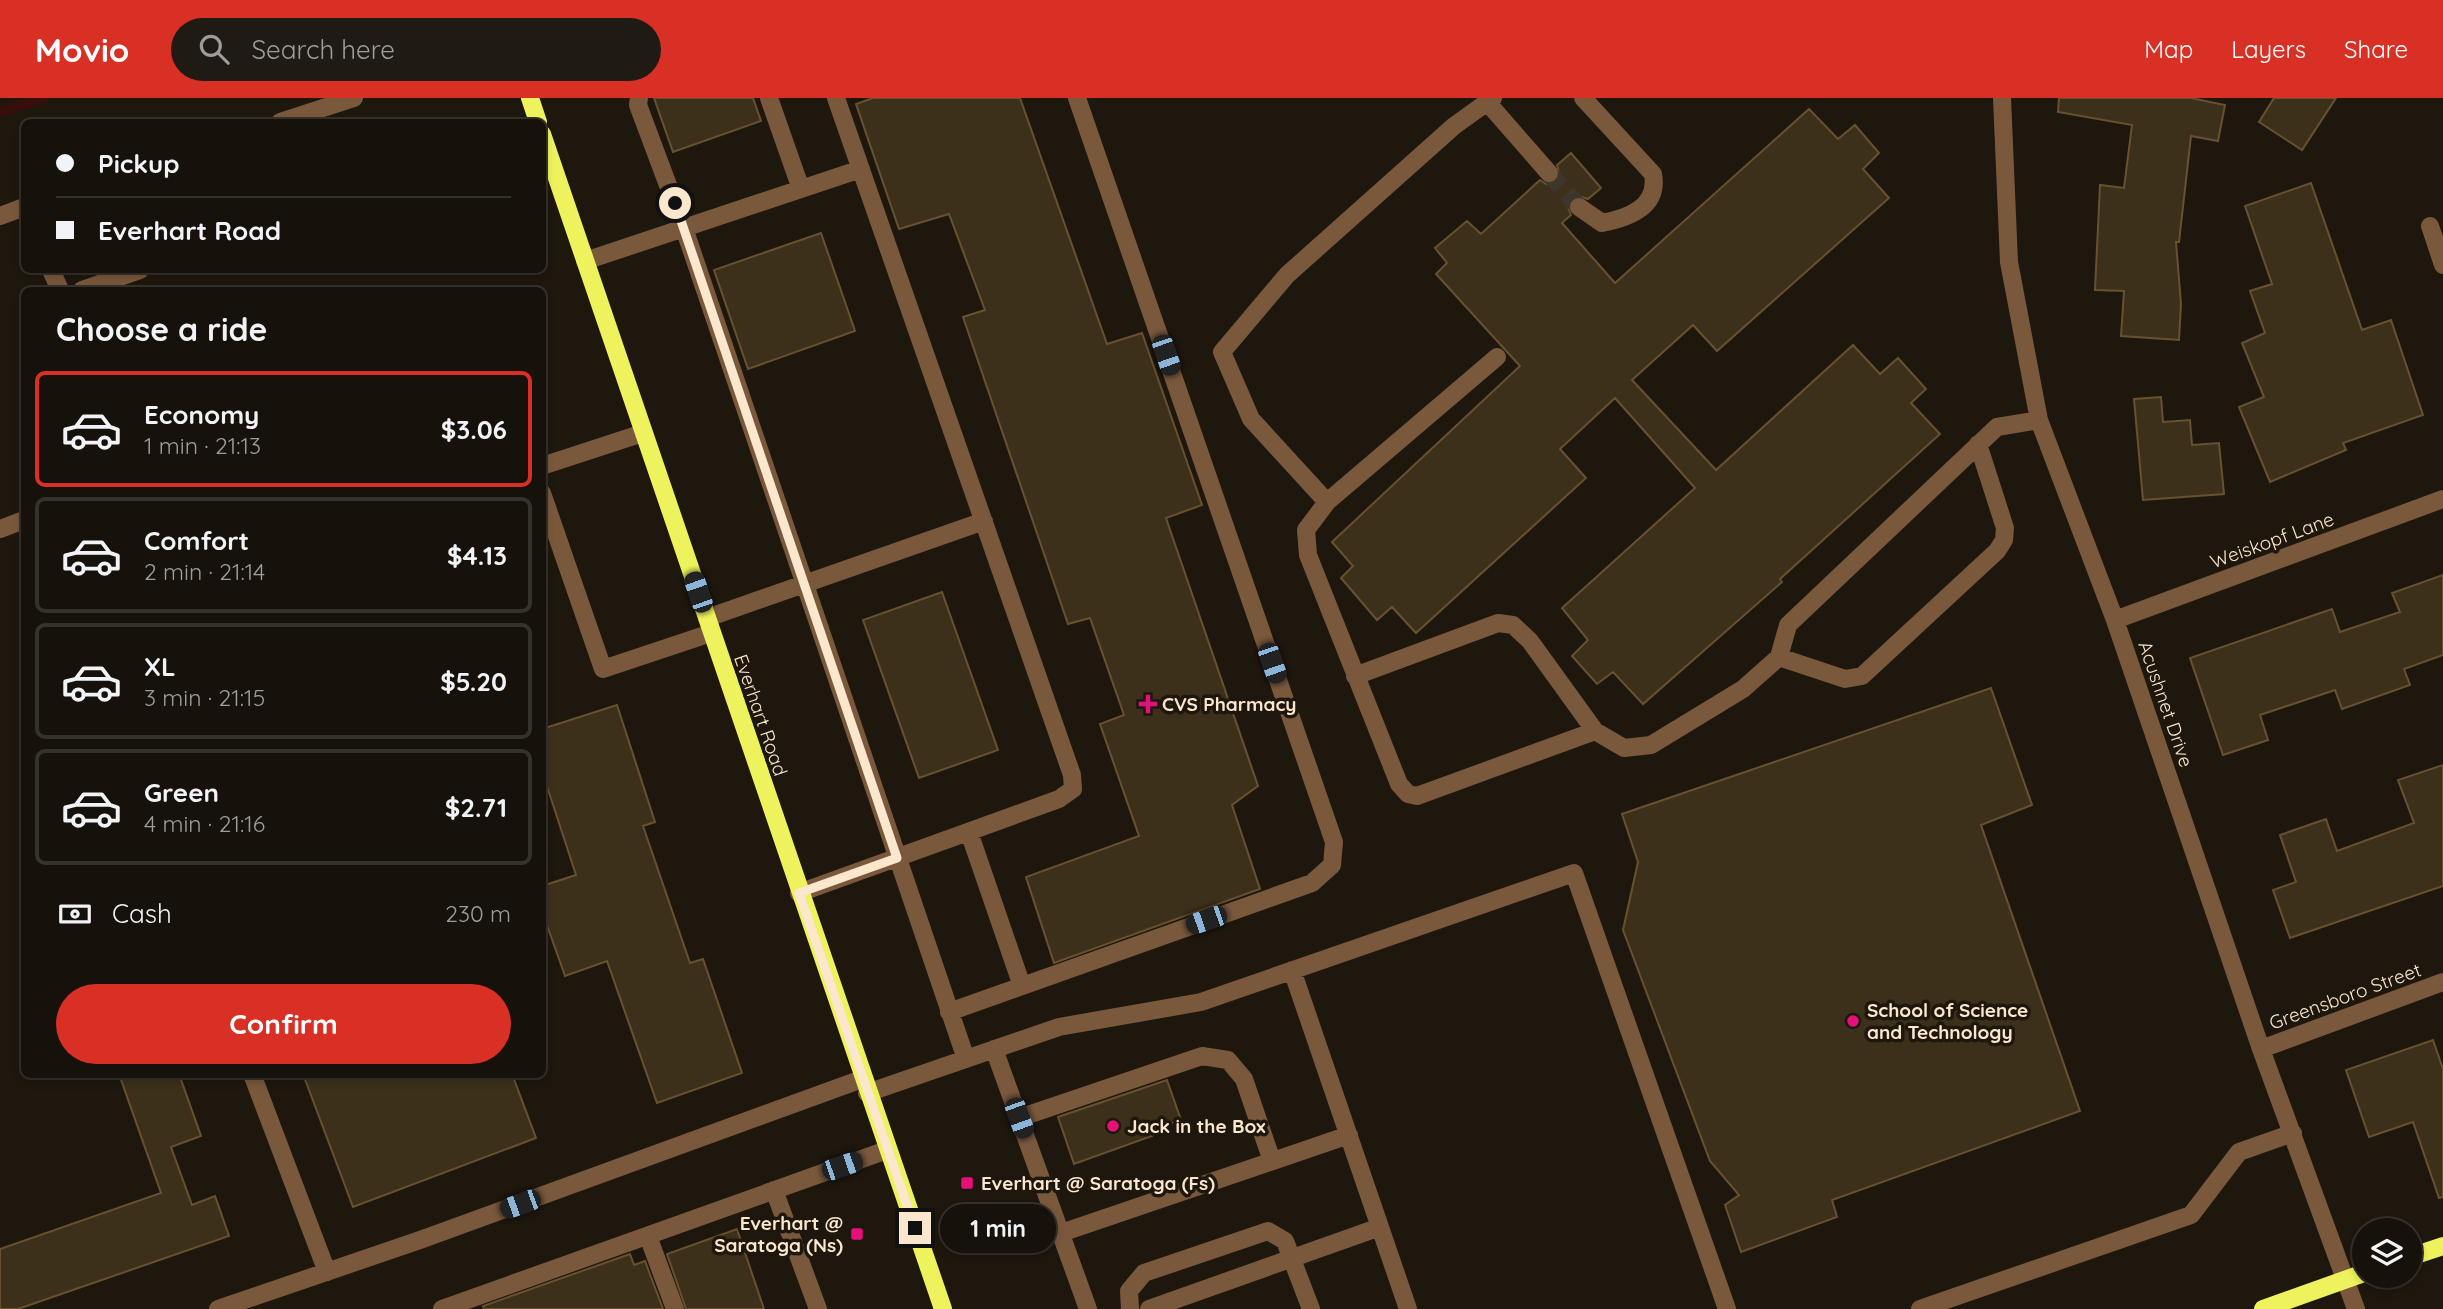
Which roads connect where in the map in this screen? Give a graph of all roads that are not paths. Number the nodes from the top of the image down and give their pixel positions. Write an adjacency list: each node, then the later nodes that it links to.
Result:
1 (354, 98): 10 (street)
2 (530, 98): 11 (main road)
3 (639, 98): 20 (street)
4 (769, 98): 15 (street)
5 (836, 98): 13 (street)
6 (1077, 98): 47 (street)
7 (1583, 98): 16 (street)
8 (2002, 98): 26 (street, Acushnet Drive)
9 (1490, 100): 14 (street); 31 (street)
10 (289, 119)
11 (537, 119)
12 (546, 146): 21 (main road, Everhart Road)
13 (861, 169): 15 (street); 34 (street)
14 (1549, 173)
15 (801, 189): 20 (street)
16 (1579, 207)
17 (21, 209): 18 (street)
18 (0, 216)
19 (2430, 226): 22 (street)
20 (684, 228): 21 (street); 36 (street)
21 (585, 261): 27 (main road, Everhart Road)
22 (2443, 265)
23 (131, 273): 24 (street)
24 (91, 287)
25 (1497, 357): 31 (street)
26 (2039, 420): 28 (street); 37 (street, Acushnet Drive)
27 (643, 433): 29 (street); 38 (main road, Everhart Road)
28 (1978, 444): 39 (street); 39 (street)
29 (546, 465)
30 (2443, 499): 37 (street, Weiskopf Lane)
31 (1327, 502): 40 (street)
32 (546, 505): 38 (street)
33 (21, 521): 35 (street)
34 (984, 521): 36 (street); 42 (street)
35 (0, 529)
36 (804, 584): 38 (street); 43 (street)
37 (2115, 620): 50 (street, Acushnet Drive)
38 (709, 625): 44 (main road, Everhart Road)
39 (1779, 657): 41 (street)
40 (1356, 676): 41 (street); 41 (street)
41 (1595, 731)
42 (970, 832): 43 (street); 47 (street)
43 (897, 858): 44 (street); 48 (street)
44 (799, 893): 53 (main road, Everhart Road)
45 (1293, 970): 49 (street); 56 (street); 79 (street)
46 (2443, 982): 50 (street, Greensboro Street)
47 (1022, 986): 48 (street)
48 (949, 1012): 51 (street)
49 (994, 1049): 51 (street); 54 (street)
50 (2261, 1049): 55 (street, Acushnet Drive)
51 (966, 1059): 53 (street)
52 (254, 1078): 66 (street)
53 (865, 1086): 57 (main road, Everhart Road); 66 (street)
54 (1019, 1118): 58 (street); 61 (street)
55 (2292, 1133): 68 (street, Acushnet Drive); 80 (street)
56 (1349, 1135): 58 (street); 60 (street)
57 (887, 1150): 59 (street); 73 (main road, Everhart Road)
58 (1272, 1161): 61 (street)
59 (775, 1190): 62 (street); 72 (street)
60 (1380, 1227): 65 (street); 78 (street)
61 (1061, 1233): 74 (street)
62 (648, 1236): 70 (street); 71 (street)
63 (2443, 1246): 64 (main road)
64 (2422, 1253)
65 (1293, 1258): 75 (street); 76 (street); 77 (street)
66 (327, 1272): 69 (street)
67 (2352, 1277): 68 (main road)
68 (2347, 1279): 81 (main road); 82 (street, Acushnet Drive)
69 (218, 1309)
70 (442, 1309)
71 (675, 1309)
72 (818, 1309)
73 (943, 1309)
74 (1088, 1309)
75 (1130, 1309)
76 (1149, 1309)
77 (1311, 1309)
78 (1408, 1309)
79 (1727, 1309)
80 (1920, 1309)
81 (2263, 1309)
82 (2356, 1309)

